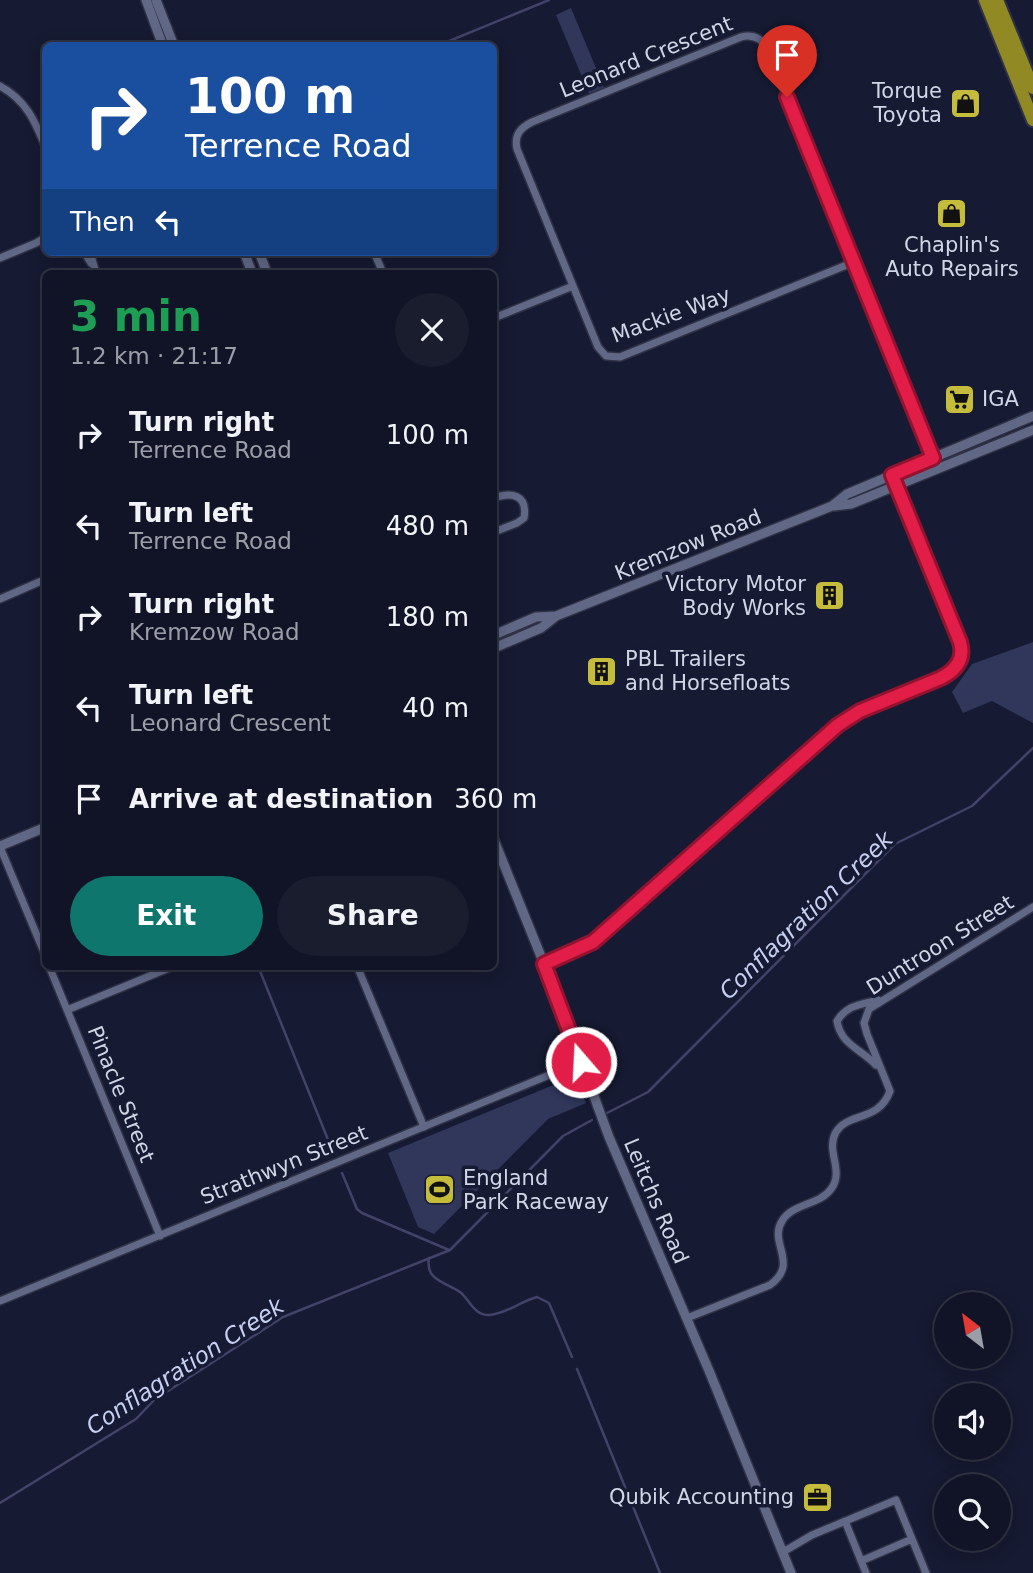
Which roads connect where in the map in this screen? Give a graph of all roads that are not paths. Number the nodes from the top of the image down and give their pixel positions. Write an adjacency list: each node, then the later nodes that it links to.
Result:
1 (146, 0): 5 (street)
2 (156, 0): 6 (street)
3 (985, 0): 9 (highway)
4 (998, 0): 8 (highway)
5 (162, 42)
6 (172, 42)
7 (0, 86): 11 (street)
8 (1033, 88)
9 (1031, 111)
10 (517, 135): 14 (street, Leonard Crescent); 15 (street, Mackie Way)
11 (42, 139)
12 (42, 241): 13 (street)
13 (0, 258)
14 (854, 262): 15 (street, Mackie Way); 19 (street, Leonard Crescent)
15 (573, 286): 16 (street)
16 (497, 317)
17 (1033, 416): 19 (street, Kremzow Road)
18 (1033, 430): 20 (street, Kremzow Road)
19 (933, 458): 20 (street, Leonard Crescent); 21 (street, Kremzow Road)
20 (938, 469): 22 (street, Kremzow Road)
21 (892, 475): 22 (street); 24 (street, Kremzow Road)
22 (897, 486): 24 (street, Kremzow Road); 36 (street)
23 (497, 497): 25 (street)
24 (832, 506): 28 (street, Kremzow Road)
25 (497, 531)
26 (42, 581): 27 (street)
27 (0, 597)
28 (556, 616): 29 (street, Kremzow Road); 30 (street, Kremzow Road)
29 (497, 634)
30 (497, 647)
31 (42, 829): 32 (street)
32 (0, 847): 35 (street)
33 (497, 847): 36 (street, Leitchs Road)
34 (1033, 907): 40 (street, Duntroon Street)
35 (42, 947)
36 (544, 964): 44 (street, Leitchs Road)
37 (51, 970): 41 (street, Pinacle Street)
38 (164, 970): 41 (street)
39 (359, 970): 46 (street)
40 (881, 1000): 42 (street, Duntroon Street); 43 (street)
41 (67, 1010): 47 (street, Pinacle Street)
42 (867, 1034): 43 (street); 45 (street)
43 (845, 1042): 45 (street)
44 (581, 1062): 46 (street, Strathwyn Street); 49 (street, Leitchs Road)
45 (881, 1071): 49 (street)
46 (424, 1126): 47 (street, Strathwyn Street)
47 (160, 1236): 48 (street, Strathwyn Street)
48 (0, 1301)
49 (687, 1318): 52 (street, Leitchs Road)
50 (845, 1521): 51 (street); 52 (street); 53 (street)
51 (912, 1539): 53 (street); 56 (street)
52 (783, 1552): 54 (street, Leitchs Road)
53 (861, 1561): 55 (street)
54 (791, 1573)
55 (866, 1573)
56 (926, 1573)

